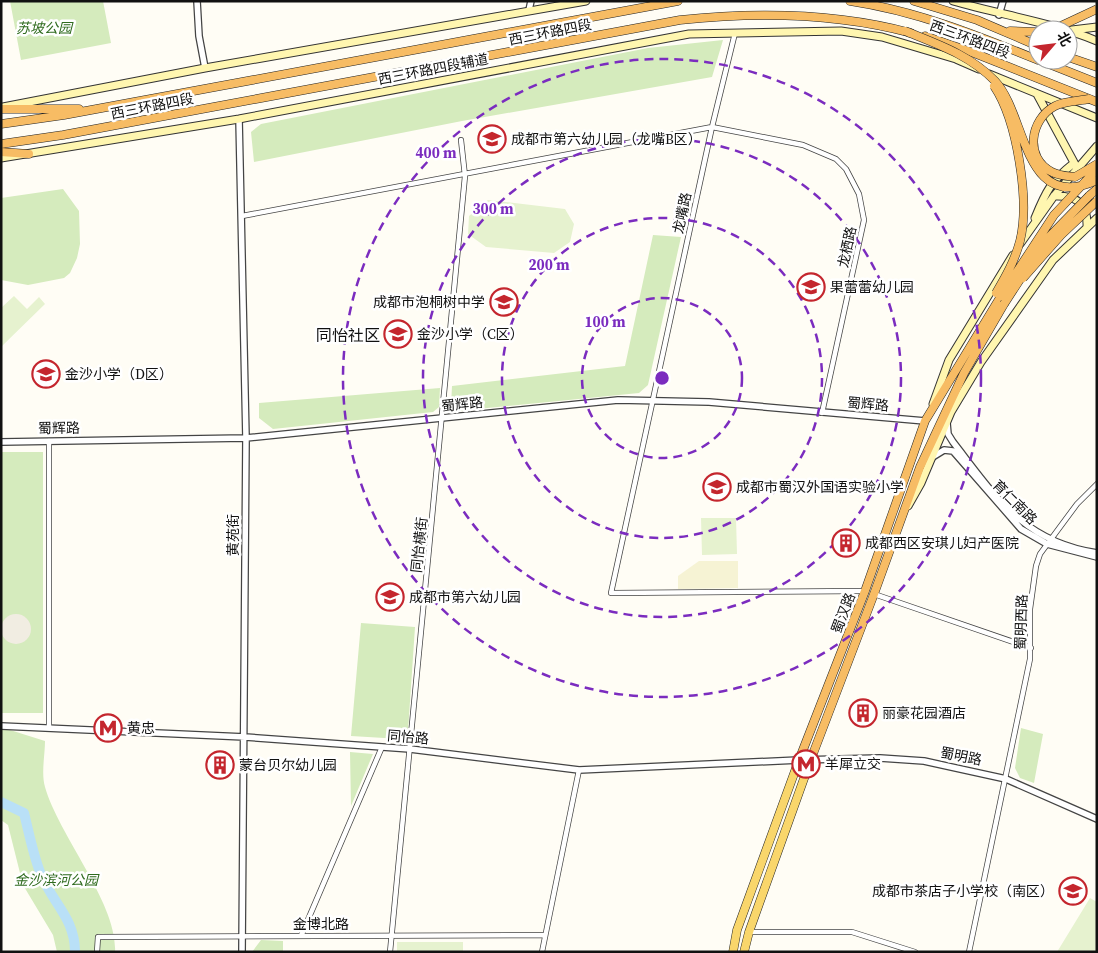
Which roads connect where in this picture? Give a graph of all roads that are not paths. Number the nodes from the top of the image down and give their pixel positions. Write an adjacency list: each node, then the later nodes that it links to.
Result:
1 (197, 1): 27 (street)
2 (531, 1): 10 (street)
3 (586, 1): 10 (main road)
4 (678, 1): 33 (highway, 西三环路四段)
5 (850, 1): 23 (highway, 西三环路四段)
6 (914, 1): 16 (highway)
7 (954, 1): 11 (main road)
8 (1003, 1): 11 (street)
9 (1097, 9): 13 (highway, bridge)
10 (529, 10): 27 (main road)
11 (1000, 14): 12 (main road)
12 (1028, 20)
13 (1073, 20)
14 (1097, 27): 15 (main road)
15 (1078, 29)
16 (1002, 30): 18 (highway); 22 (highway)
17 (905, 31): 25 (highway, bridge); 31 (highway, 西三环路四段, bridge); 39 (highway, 西三环路四段)
18 (1028, 31)
19 (735, 32): 30 (main road, 西三环路四段辅道); 35 (main road, 西三环路四段辅道); 37 (street, 龙嘴路)
20 (1078, 33): 21 (main road)
21 (1097, 41)
22 (1028, 42)
23 (1028, 56)
24 (1078, 60): 26 (highway)
25 (980, 66): 48 (highway, bridge); 57 (highway, bridge)
26 (1097, 67)
27 (205, 68): 32 (main road)
28 (1064, 70): 29 (highway, 西三环路四段)
29 (1097, 83)
30 (1037, 93): 34 (main road, 西三环路四段辅道); 45 (main road)
31 (1093, 100): 44 (highway, bridge)
32 (1, 108): 33 (highway)
33 (98, 108): 36 (highway, 西三环路四段)
34 (1097, 118)
35 (239, 119): 42 (main road, 西三环路四段辅道); 52 (street, 黄苑街)
36 (1, 124)
37 (712, 127): 47 (street); 58 (street, 龙嘴路); 60 (street, 龙栖路)
38 (460, 140): 47 (street, 同怡横街)
39 (1, 144)
40 (1097, 146): 45 (main road)
41 (1, 152): 42 (highway)
42 (29, 154): 43 (main road, 西三环路四段辅道)
43 (1, 158)
44 (1097, 164)
45 (1075, 165): 50 (main road); 55 (main road)
46 (1097, 169): 57 (highway, bridge)
47 (465, 176): 52 (street); 61 (street, 同怡横街)
48 (1097, 180)
49 (1097, 189): 56 (highway, bridge)
50 (1054, 196): 54 (main road); 55 (main road)
51 (1097, 201): 56 (highway, bridge)
52 (242, 216): 64 (street, 黄苑街)
53 (1097, 218): 54 (main road)
54 (1087, 226): 63 (main road)
55 (1031, 227): 59 (main road)
56 (1010, 293): 69 (highway, 蜀汉路, bridge)
57 (999, 295): 59 (highway, 蜀汉路)
58 (652, 399): 60 (street, 蜀辉路); 61 (street, 蜀辉路); 73 (street, 龙嘴路)
59 (930, 412): 62 (highway, 蜀汉路)
60 (822, 413): 62 (street, 蜀辉路)
61 (443, 419): 64 (street, 蜀辉路); 80 (street, 同怡横街)
62 (925, 421): 73 (highway, 蜀汉路)
63 (947, 422): 67 (main road); 70 (street)
64 (246, 438): 65 (street, 蜀辉路); 78 (street, 黄苑街)
65 (49, 441): 66 (street, 蜀辉路); 77 (street)
66 (1, 442)
67 (931, 458): 69 (main road); 70 (street, 育仁南路)
68 (1097, 484): 70 (street, 蜀明西路)
69 (900, 522): 74 (highway, 蜀汉路)
70 (1049, 542): 71 (street); 72 (street, 育仁南路); 75 (street, 蜀明西路)
71 (1097, 553)
72 (1097, 557)
73 (865, 591): 81 (highway, 蜀汉路)
74 (874, 594): 75 (street); 82 (highway, 蜀汉路)
75 (1032, 648): 84 (street, 蜀明西路)
76 (1, 726): 77 (street, 同怡路)
77 (49, 728): 78 (street, 同怡路)
78 (245, 737): 79 (street, 同怡路); 88 (street, 黄苑街)
79 (382, 747): 80 (street, 同怡路); 89 (street)
80 (410, 749): 83 (street, 同怡路); 90 (street, 同怡横街)
81 (799, 760): 82 (street, 同怡路); 83 (street, 同怡路); 95 (main road, 蜀汉路)
82 (811, 760): 84 (street, 蜀明路); 86 (main road, 蜀汉路)
83 (579, 770): 87 (street)
84 (1006, 779): 85 (street, 蜀明路); 98 (street, 蜀明西路)
85 (1097, 819)
86 (748, 932): 96 (main road, 蜀汉路); 97 (street)
87 (545, 935): 90 (street, 金博北路); 94 (street)
88 (241, 936): 89 (street, 金博北路); 91 (street, 金博北路); 92 (street, 黄苑街)
89 (301, 936): 90 (street, 金博北路)
90 (392, 936): 93 (street, 同怡横街)
91 (98, 952)
92 (242, 952)
93 (390, 952)
94 (542, 952)
95 (733, 952)
96 (744, 952)
97 (916, 952)
98 (969, 952)

